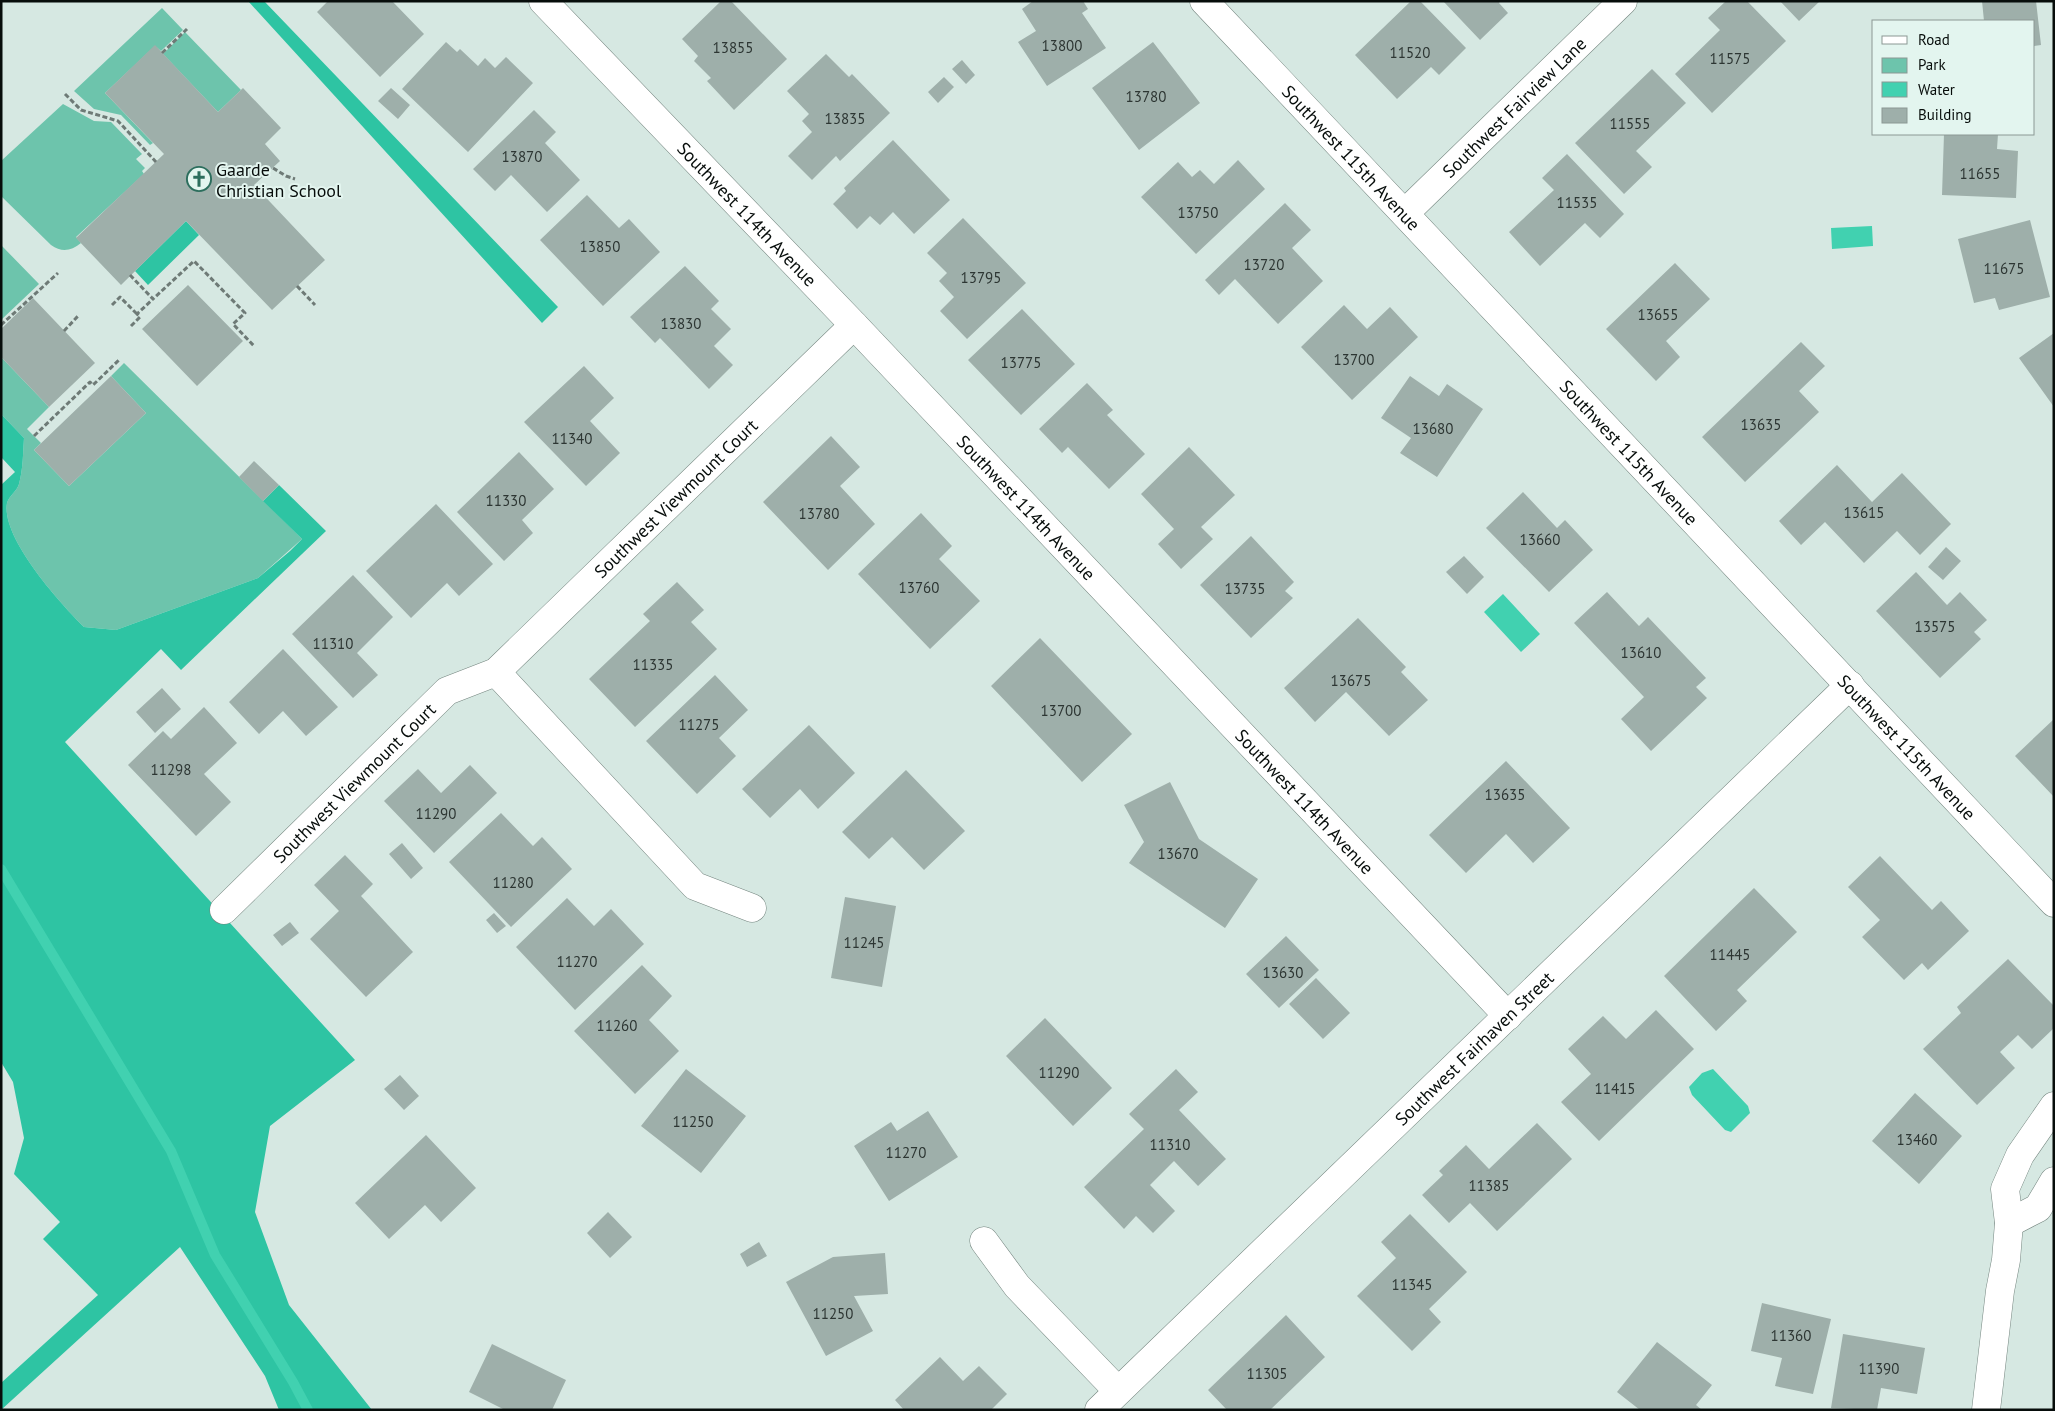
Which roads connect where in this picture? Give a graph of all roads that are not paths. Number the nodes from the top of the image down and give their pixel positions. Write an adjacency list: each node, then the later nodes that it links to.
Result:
1 (543, 1): 5 (street, Southwest 114th Avenue)
2 (1204, 1): 4 (street, Southwest 115th Avenue)
3 (1623, 1): 4 (street, Southwest Fairview Lane)
4 (1406, 213): 7 (street, Southwest 115th Avenue)
5 (854, 324): 6 (street, Southwest Viewmount Court); 11 (street, Southwest 114th Avenue)
6 (496, 672): 9 (street); 10 (street, Southwest Viewmount Court)
7 (1850, 686): 8 (street, Southwest 115th Avenue); 11 (street, Southwest Fairhaven Street)
8 (2054, 903)
9 (752, 908)
10 (224, 910)
11 (1508, 1016): 16 (street, Southwest Fairhaven Street)
12 (2054, 1106): 14 (street)
13 (2054, 1181): 14 (street)
14 (2009, 1223): 17 (street)
15 (984, 1241): 16 (street)
16 (1108, 1401)
17 (1986, 1410)

